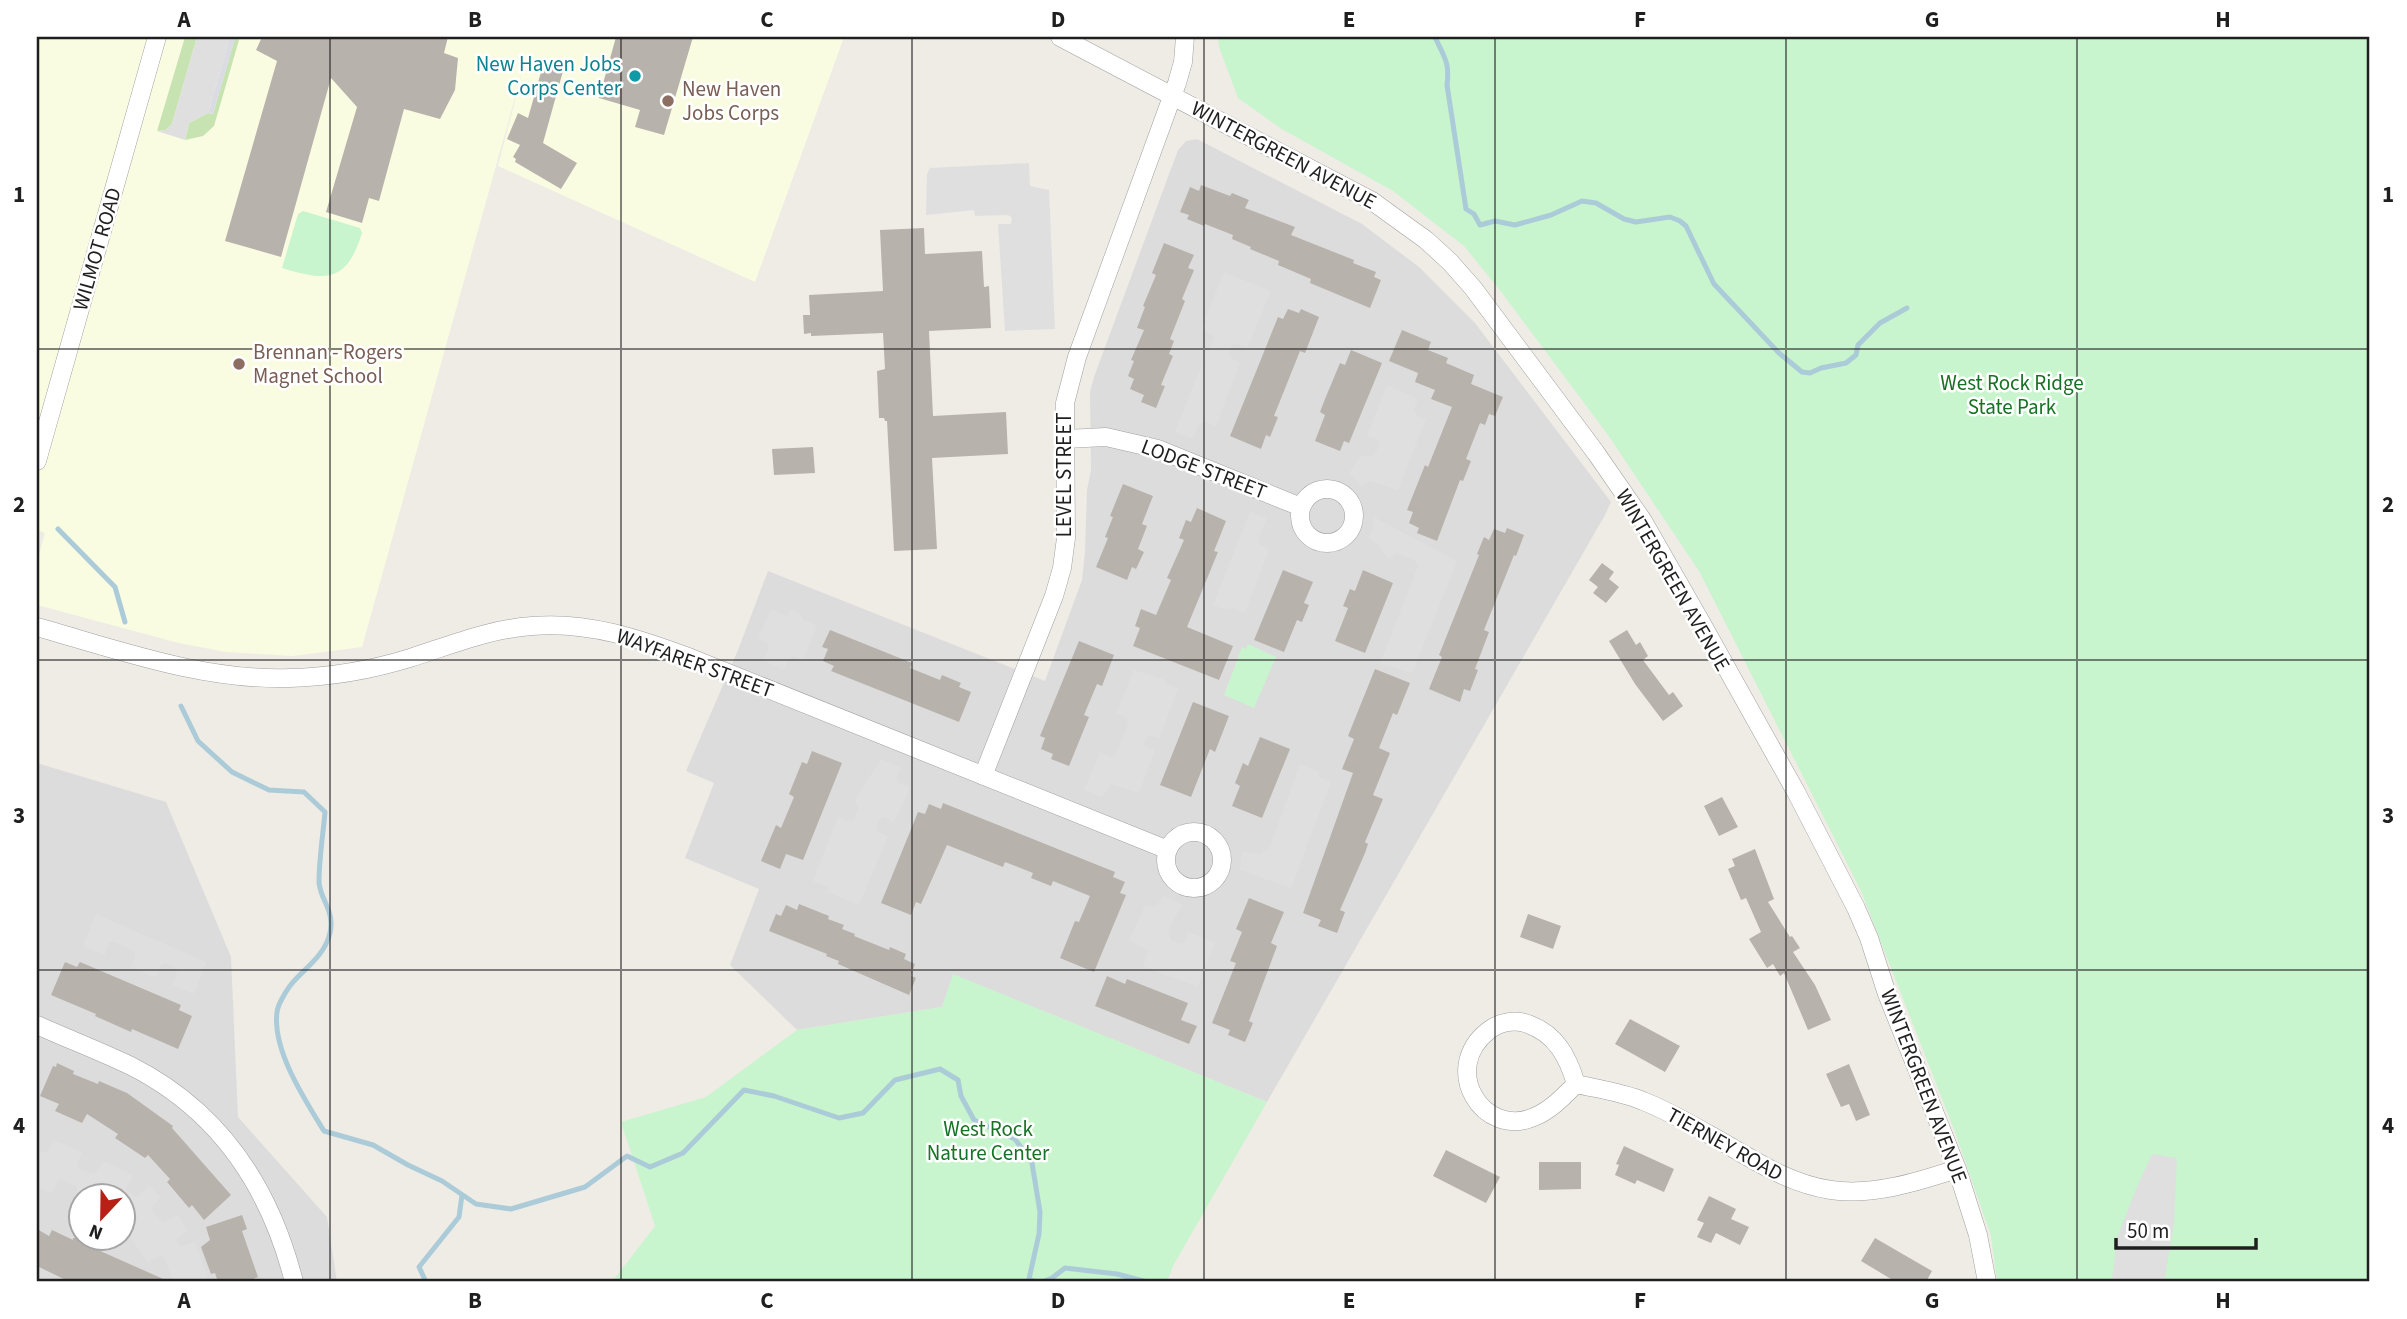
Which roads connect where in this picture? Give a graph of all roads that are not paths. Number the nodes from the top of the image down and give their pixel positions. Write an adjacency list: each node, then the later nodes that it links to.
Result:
1 (157, 37): 6 (street, WILMOT ROAD)
2 (1060, 37): 4 (street)
3 (1185, 37): 4 (street, WINTERGREEN AVENUE)
4 (1173, 95): 5 (street, LEVEL STREET); 13 (street, WINTERGREEN AVENUE)
5 (1065, 439): 7 (street, LODGE STREET); 9 (street, LEVEL STREET)
6 (37, 461)
7 (1301, 506)
8 (37, 626): 9 (street, WAYFARER STREET)
9 (983, 776): 10 (street, WAYFARER STREET)
10 (1168, 850)
11 (37, 1025): 14 (street)
12 (1576, 1084): 12 (street); 13 (street, TIERNEY ROAD)
13 (1957, 1169): 15 (street, WINTERGREEN AVENUE)
14 (294, 1282)
15 (1987, 1282)

